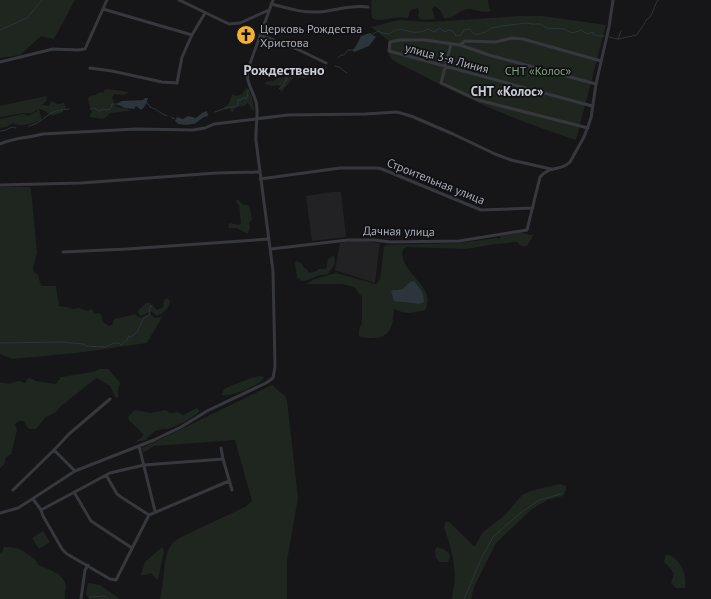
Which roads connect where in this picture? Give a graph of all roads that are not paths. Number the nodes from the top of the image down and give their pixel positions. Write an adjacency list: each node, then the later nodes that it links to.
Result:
1 (107, 0): 7 (street)
2 (179, 0): 9 (street)
3 (273, 0): 5 (street)
4 (613, 0): 14 (street)
5 (272, 4): 6 (street); 8 (street)
6 (368, 7)
7 (103, 9): 10 (street); 15 (street)
8 (269, 10): 9 (street); 11 (street)
9 (205, 14): 10 (street)
10 (192, 35): 18 (street)
11 (260, 35): 16 (street); 21 (street)
12 (451, 44): 13 (street); 17 (street); 17 (street, улица 3-я Линия)
13 (460, 45): 14 (street); 19 (street)
14 (601, 60): 19 (street)
15 (0, 62)
16 (326, 63)
17 (446, 67): 20 (street, улица 3-я Линия); 22 (street)
18 (90, 68)
19 (596, 84): 20 (street)
20 (592, 106): 22 (street)
21 (256, 119): 23 (street); 24 (street); 25 (street)
22 (588, 128): 24 (street)
23 (0, 144)
24 (551, 169): 28 (street)
25 (259, 172): 26 (street); 27 (street)
26 (260, 179): 28 (street, Строительная улица); 29 (street)
27 (0, 185)
28 (533, 208): 30 (street, Дачная улица)
29 (269, 239): 30 (street); 31 (street)
30 (271, 249): 33 (street)
31 (63, 252)
32 (110, 399): 35 (street)
33 (139, 446): 37 (street); 38 (street)
34 (221, 448): 36 (street)
35 (54, 450): 38 (street); 41 (street)
36 (223, 459): 37 (street); 40 (street)
37 (144, 465): 39 (street); 46 (street)
38 (75, 471): 44 (street)
39 (106, 475): 43 (street); 48 (street)
40 (229, 480): 42 (street); 46 (street)
41 (12, 490)
42 (232, 490)
43 (74, 492): 45 (street); 49 (street)
44 (33, 499): 45 (street); 47 (street)
45 (41, 510): 50 (street)
46 (155, 511): 48 (street)
47 (0, 513)
48 (149, 515): 49 (street)
49 (132, 548): 50 (street)
50 (88, 565): 51 (street)
51 (82, 599)

